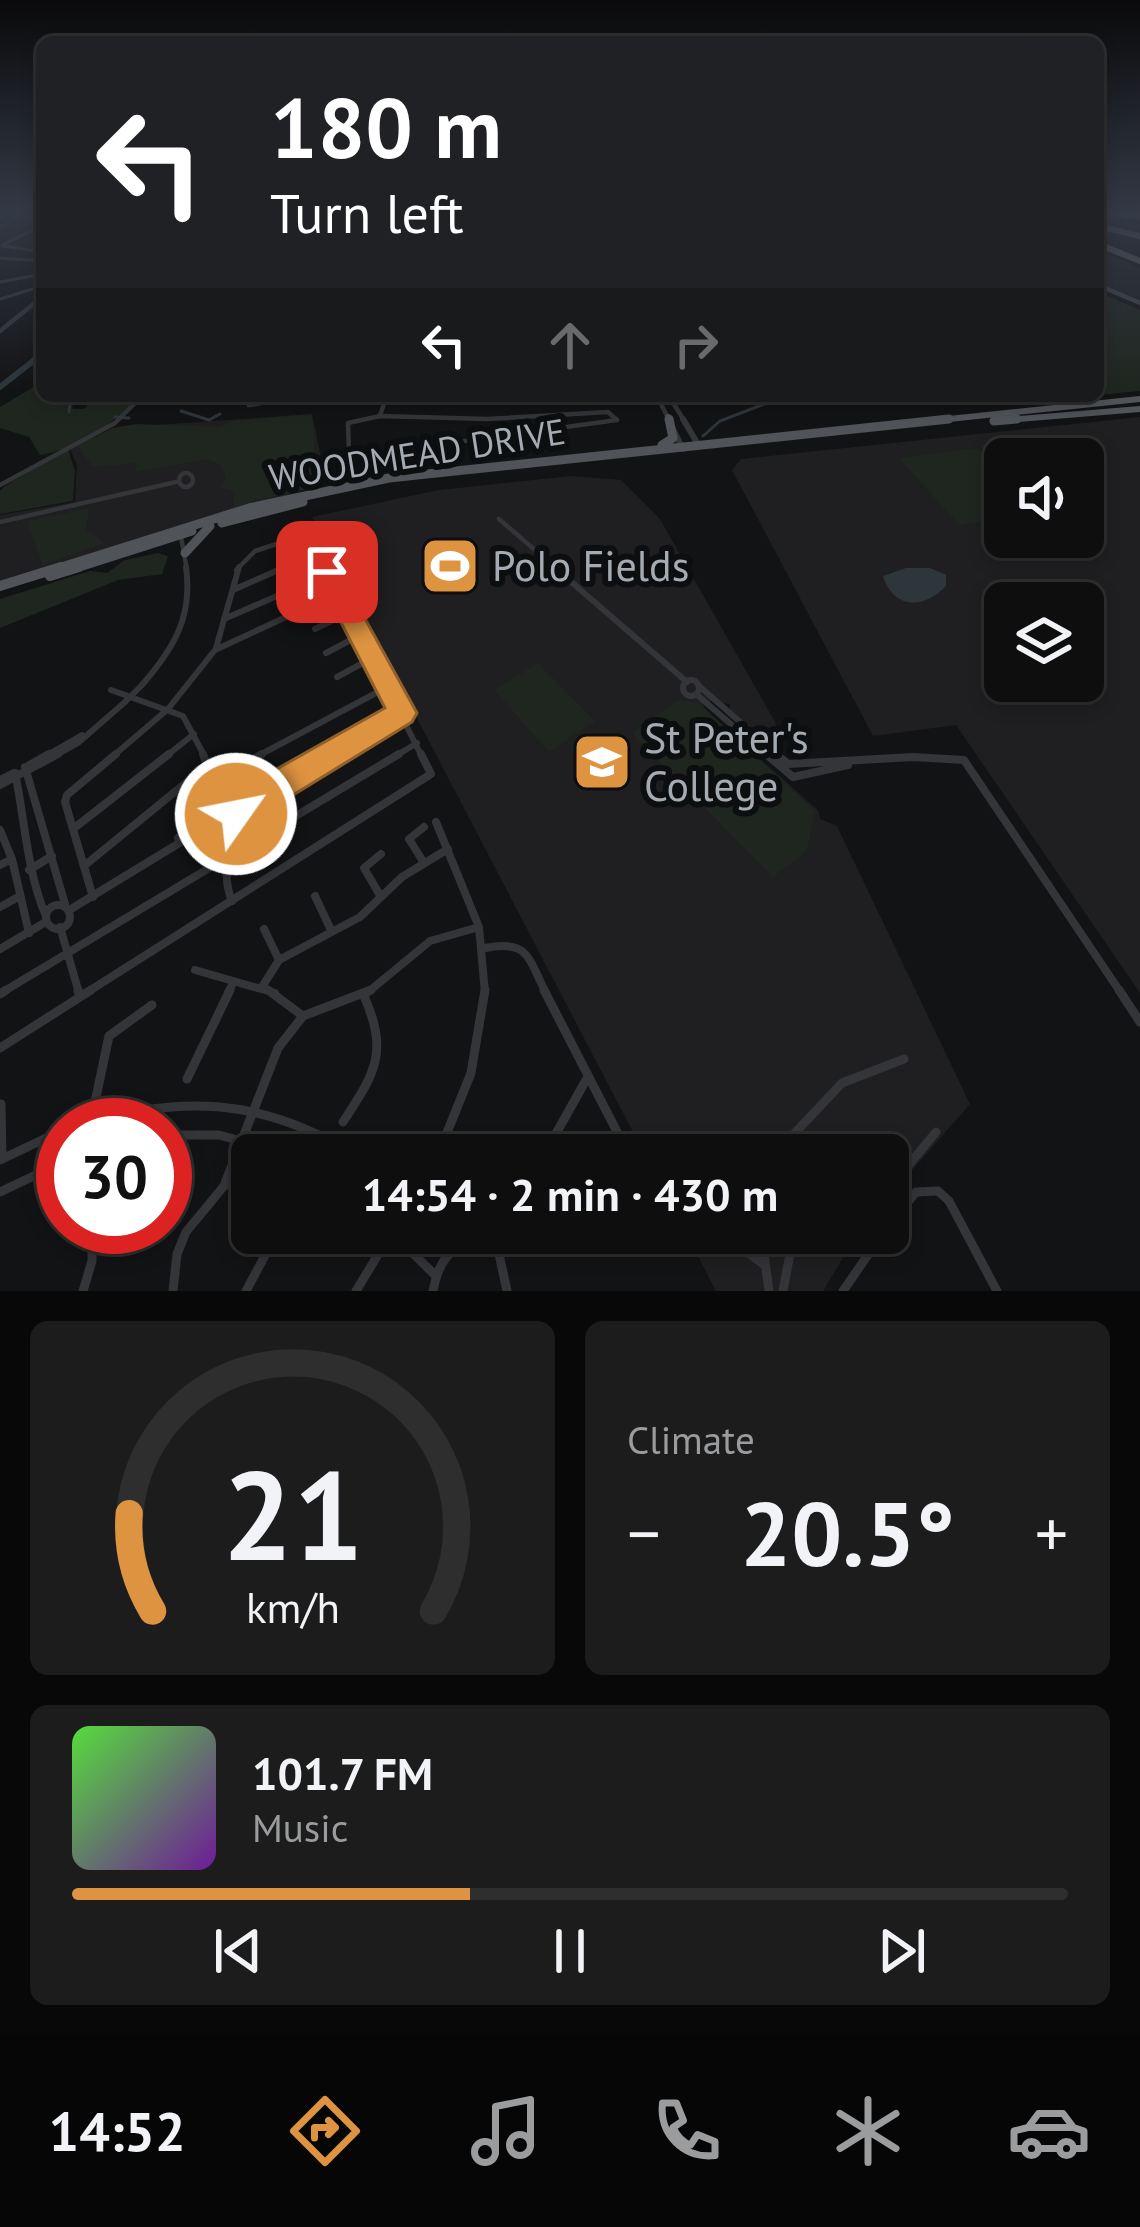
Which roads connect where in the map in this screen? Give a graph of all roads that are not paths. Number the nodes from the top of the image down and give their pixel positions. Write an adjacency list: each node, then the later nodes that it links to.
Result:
1 (0, 282): 2 (street)
2 (36, 283)
3 (36, 285): 5 (street)
4 (1104, 288): 7 (main road)
5 (0, 299)
6 (36, 303): 8 (street)
7 (1140, 303)
8 (0, 331)
9 (1140, 399): 17 (main road, WOODMEAD DRIVE)
10 (136, 402): 21 (street)
11 (385, 402): 15 (street)
12 (660, 402): 16 (street)
13 (673, 402): 17 (street)
14 (1140, 409): 17 (main road, WOODMEAD DRIVE)
15 (380, 416): 15 (street)
16 (668, 417): 18 (street); 19 (main road)
17 (699, 446): 18 (main road, WOODMEAD DRIVE)
18 (683, 447): 19 (main road, WOODMEAD DRIVE); 24 (main road, WOODMEAD DRIVE)
19 (652, 448): 25 (main road, WOODMEAD DRIVE)
20 (176, 482): 22 (street)
21 (1, 485)
22 (0, 519)
23 (499, 519): 40 (street)
24 (210, 526): 25 (main road, WOODMEAD DRIVE); 26 (main road)
25 (180, 531): 26 (street); 27 (main road, WOODMEAD DRIVE)
26 (184, 553): 47 (street, bridge)
27 (0, 589)
28 (233, 590): 28 (street); 31 (street)
29 (340, 591): 30 (street); 31 (street); 34 (street)
30 (351, 611): 32 (street); 33 (street)
31 (224, 619): 34 (street)
32 (316, 629)
33 (362, 634): 35 (street); 36 (street)
34 (215, 650): 41 (street)
35 (326, 652)
36 (374, 658): 37 (street); 38 (street)
37 (338, 677)
38 (388, 686): 42 (street); 50 (street)
39 (111, 690): 41 (street)
40 (697, 690): 46 (street); 46 (street)
41 (168, 709): 43 (street); 56 (street)
42 (402, 713): 44 (street); 52 (street)
43 (194, 734): 45 (street); 56 (street)
44 (417, 742): 61 (street); 73 (street)
45 (209, 764): 50 (street); 67 (street)
46 (852, 764): 94 (street)
47 (26, 770): 48 (street); 57 (street)
48 (15, 775): 49 (street); 58 (street)
49 (0, 783)
50 (214, 784): 51 (street)
51 (225, 796): 52 (street); 59 (street)
52 (233, 811): 59 (street); 61 (street)
53 (436, 822): 60 (street)
54 (424, 827): 65 (street)
55 (0, 830): 64 (street)
56 (73, 830): 67 (street)
57 (41, 834): 58 (street); 63 (street)
58 (30, 841): 68 (street)
59 (171, 844): 71 (street)
60 (448, 849): 65 (street); 78 (street)
61 (232, 853): 73 (street); 84 (street)
62 (381, 854): 72 (street)
63 (53, 855): 68 (street); 75 (street)
64 (12, 859): 66 (street); 69 (street)
65 (424, 862): 72 (street)
66 (0, 866)
67 (84, 866): 71 (street)
68 (29, 870): 76 (street)
69 (20, 896): 74 (street); 81 (street)
70 (314, 896): 79 (street)
71 (93, 897): 75 (street)
72 (381, 897): 79 (street)
73 (232, 901): 91 (street)
74 (0, 907)
75 (68, 907): 76 (street); 77 (street)
76 (45, 920): 77 (street); 81 (street)
77 (60, 927): 84 (street)
78 (479, 927): 82 (street); 90 (street)
79 (330, 928): 85 (street)
80 (264, 929): 85 (street)
81 (29, 932): 83 (street)
82 (484, 948): 97 (street); 107 (street)
83 (0, 950)
84 (68, 952): 89 (street); 91 (street)
85 (280, 960): 88 (street)
86 (195, 970): 87 (street)
87 (232, 985): 88 (street); 98 (street)
88 (262, 987): 93 (street)
89 (0, 994)
90 (364, 996): 93 (street); 103 (street)
91 (80, 997): 95 (street)
92 (152, 1005): 99 (street)
93 (304, 1016): 102 (street)
94 (1140, 1022)
95 (0, 1048)
96 (904, 1059): 110 (street)
97 (587, 1077): 108 (street); 109 (street)
98 (187, 1079)
99 (96, 1098)
100 (1, 1104): 114 (street)
101 (192, 1105): 102 (street)
102 (256, 1108): 105 (street); 106 (street)
103 (344, 1122)
104 (936, 1132): 115 (street)
105 (246, 1134)
106 (321, 1134)
107 (448, 1134)
108 (556, 1134)
109 (618, 1134)
110 (794, 1134)
111 (192, 1136): 112 (street)
112 (231, 1137)
113 (36, 1143): 114 (street)
114 (1, 1160)
115 (909, 1165)
116 (231, 1170): 133 (street)
117 (36, 1175): 118 (street)
118 (0, 1192)
119 (909, 1201): 141 (street)
120 (92, 1254): 132 (street)
121 (266, 1254): 134 (street)
122 (379, 1254): 135 (street)
123 (413, 1254): 131 (street)
124 (449, 1254): 131 (street)
125 (497, 1254): 137 (street)
126 (750, 1254): 130 (street)
127 (762, 1254): 130 (street)
128 (790, 1254): 139 (street)
129 (868, 1254): 140 (street)
130 (763, 1264): 138 (street)
131 (436, 1276): 136 (street)
132 (83, 1291)
133 (173, 1291)
134 (246, 1291)
135 (356, 1291)
136 (433, 1291)
137 (507, 1291)
138 (769, 1291)
139 (783, 1291)
140 (843, 1291)
141 (997, 1291)

